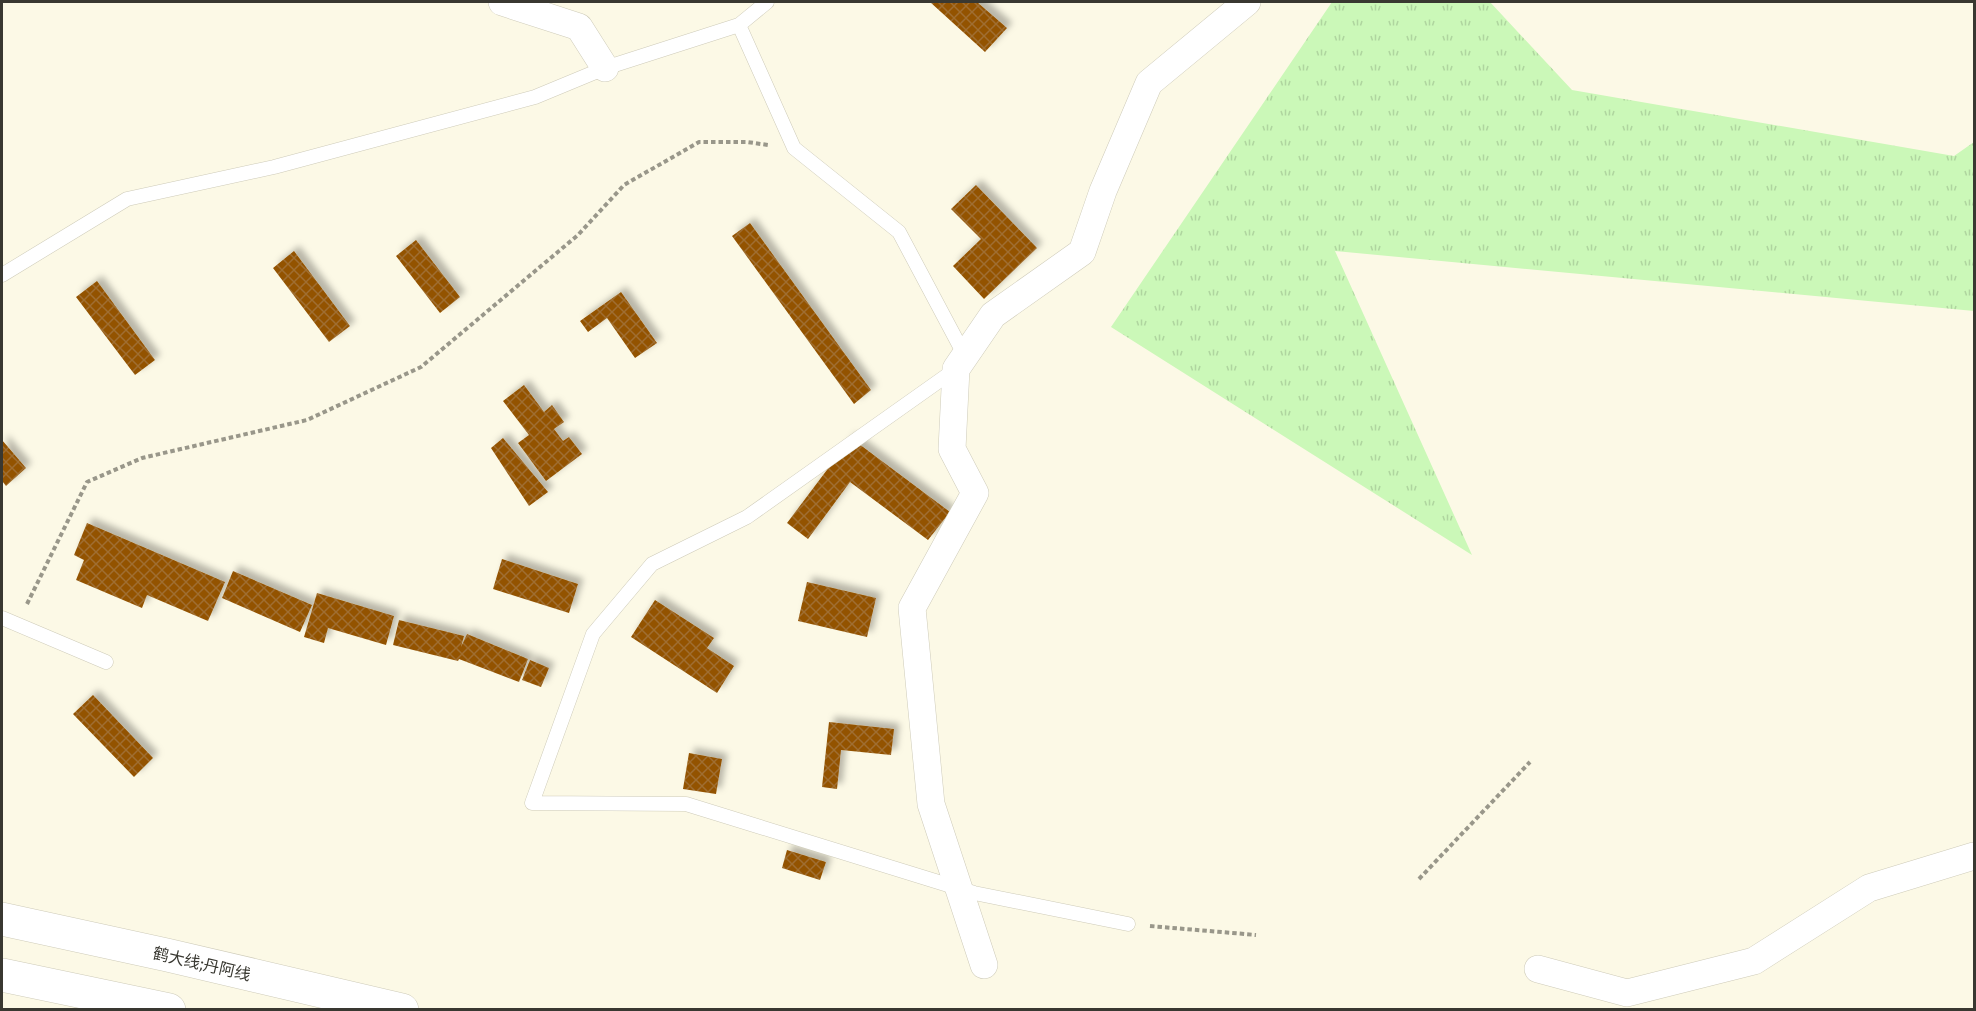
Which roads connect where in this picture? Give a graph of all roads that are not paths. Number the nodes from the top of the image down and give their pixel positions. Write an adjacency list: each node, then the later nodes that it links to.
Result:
1 (502, 2): 5 (street)
2 (767, 2): 4 (lane)
3 (1247, 2): 7 (street)
4 (739, 25): 5 (lane); 7 (lane)
5 (605, 68): 6 (lane)
6 (2, 275)
7 (960, 362): 11 (street); 11 (lane)
8 (2, 618): 9 (lane)
9 (106, 662)
10 (1974, 856): 15 (street)
11 (958, 888): 13 (lane); 14 (street)
12 (2, 919): 18 (highway, 鹤大线;丹阿线)
13 (1128, 924)
14 (984, 965)
15 (1538, 969)
16 (2, 975): 17 (highway)
17 (169, 1010)
18 (402, 1010)

